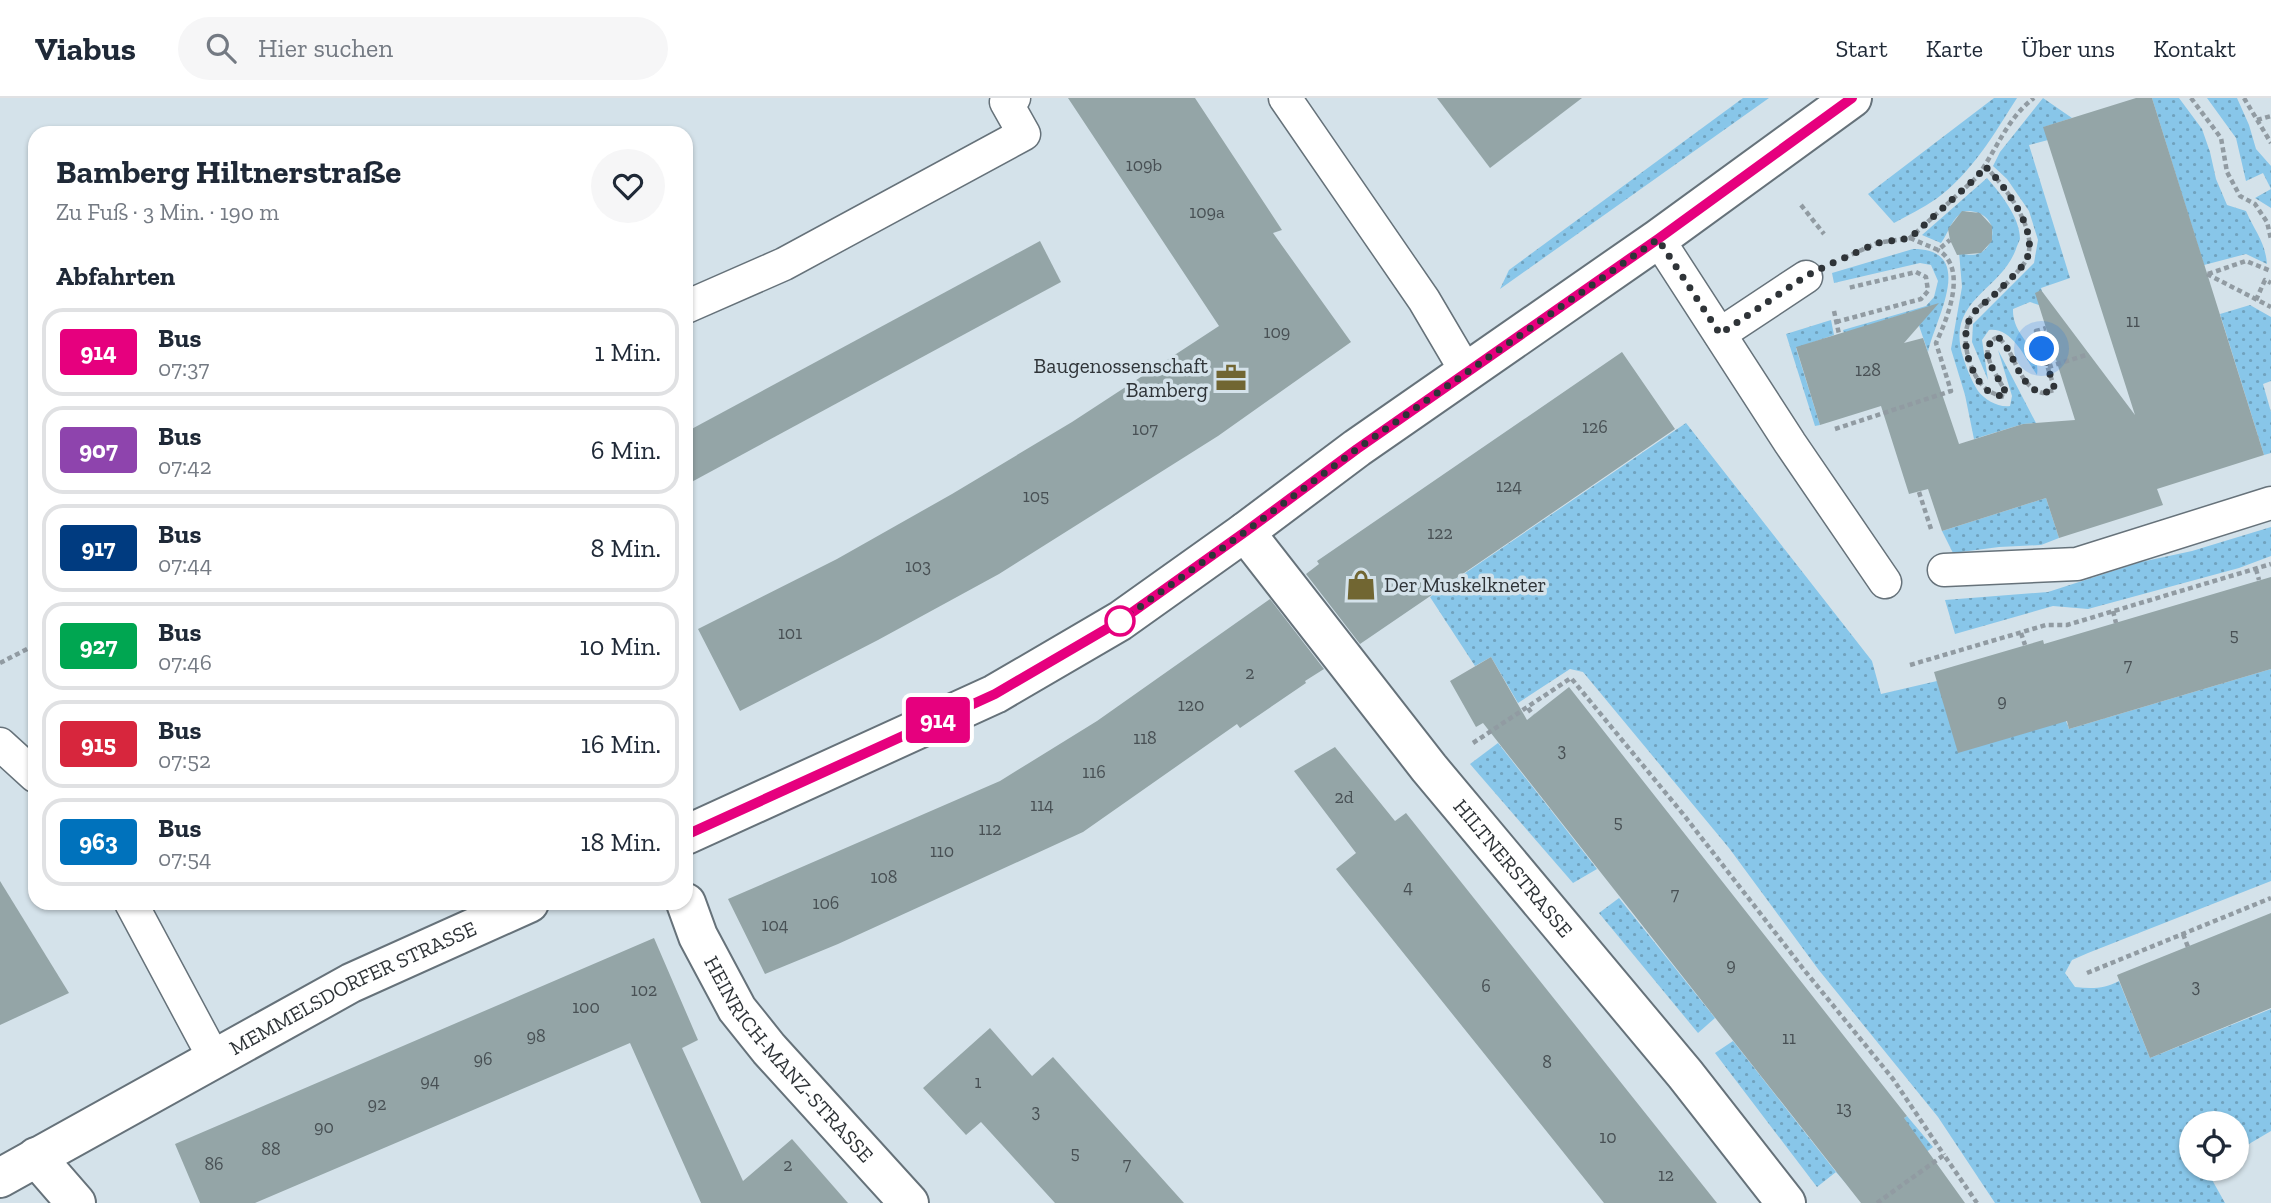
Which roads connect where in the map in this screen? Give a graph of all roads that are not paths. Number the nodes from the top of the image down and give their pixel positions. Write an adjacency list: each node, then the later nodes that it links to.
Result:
1 (1014, 98): 6 (lane)
2 (1286, 98): 8 (lane)
3 (1852, 98): 4 (main road)
4 (1658, 239): 7 (lane); 8 (main road)
5 (1806, 276): 7 (lane)
6 (693, 304)
7 (1720, 334): 12 (lane)
8 (1467, 373): 10 (main road)
9 (2271, 503): 11 (lane)
10 (1245, 532): 15 (main road); 24 (main road, HILTNERSTRASSE)
11 (1944, 570)
12 (1885, 582)
13 (0, 744): 14 (lane)
14 (28, 770)
15 (693, 832)
16 (135, 910): 19 (lane, MEMMELSDORFER STRASSE)
17 (514, 910): 19 (main road, MEMMELSDORFER STRASSE)
18 (688, 910): 23 (main road, HEINRICH-MANZ-STRASSE)
19 (214, 1058): 20 (main road, MEMMELSDORFER STRASSE)
20 (36, 1157): 21 (main road, MEMMELSDORFER STRASSE); 22 (main road)
21 (0, 1178)
22 (76, 1203)
23 (909, 1203)
24 (1786, 1203)

